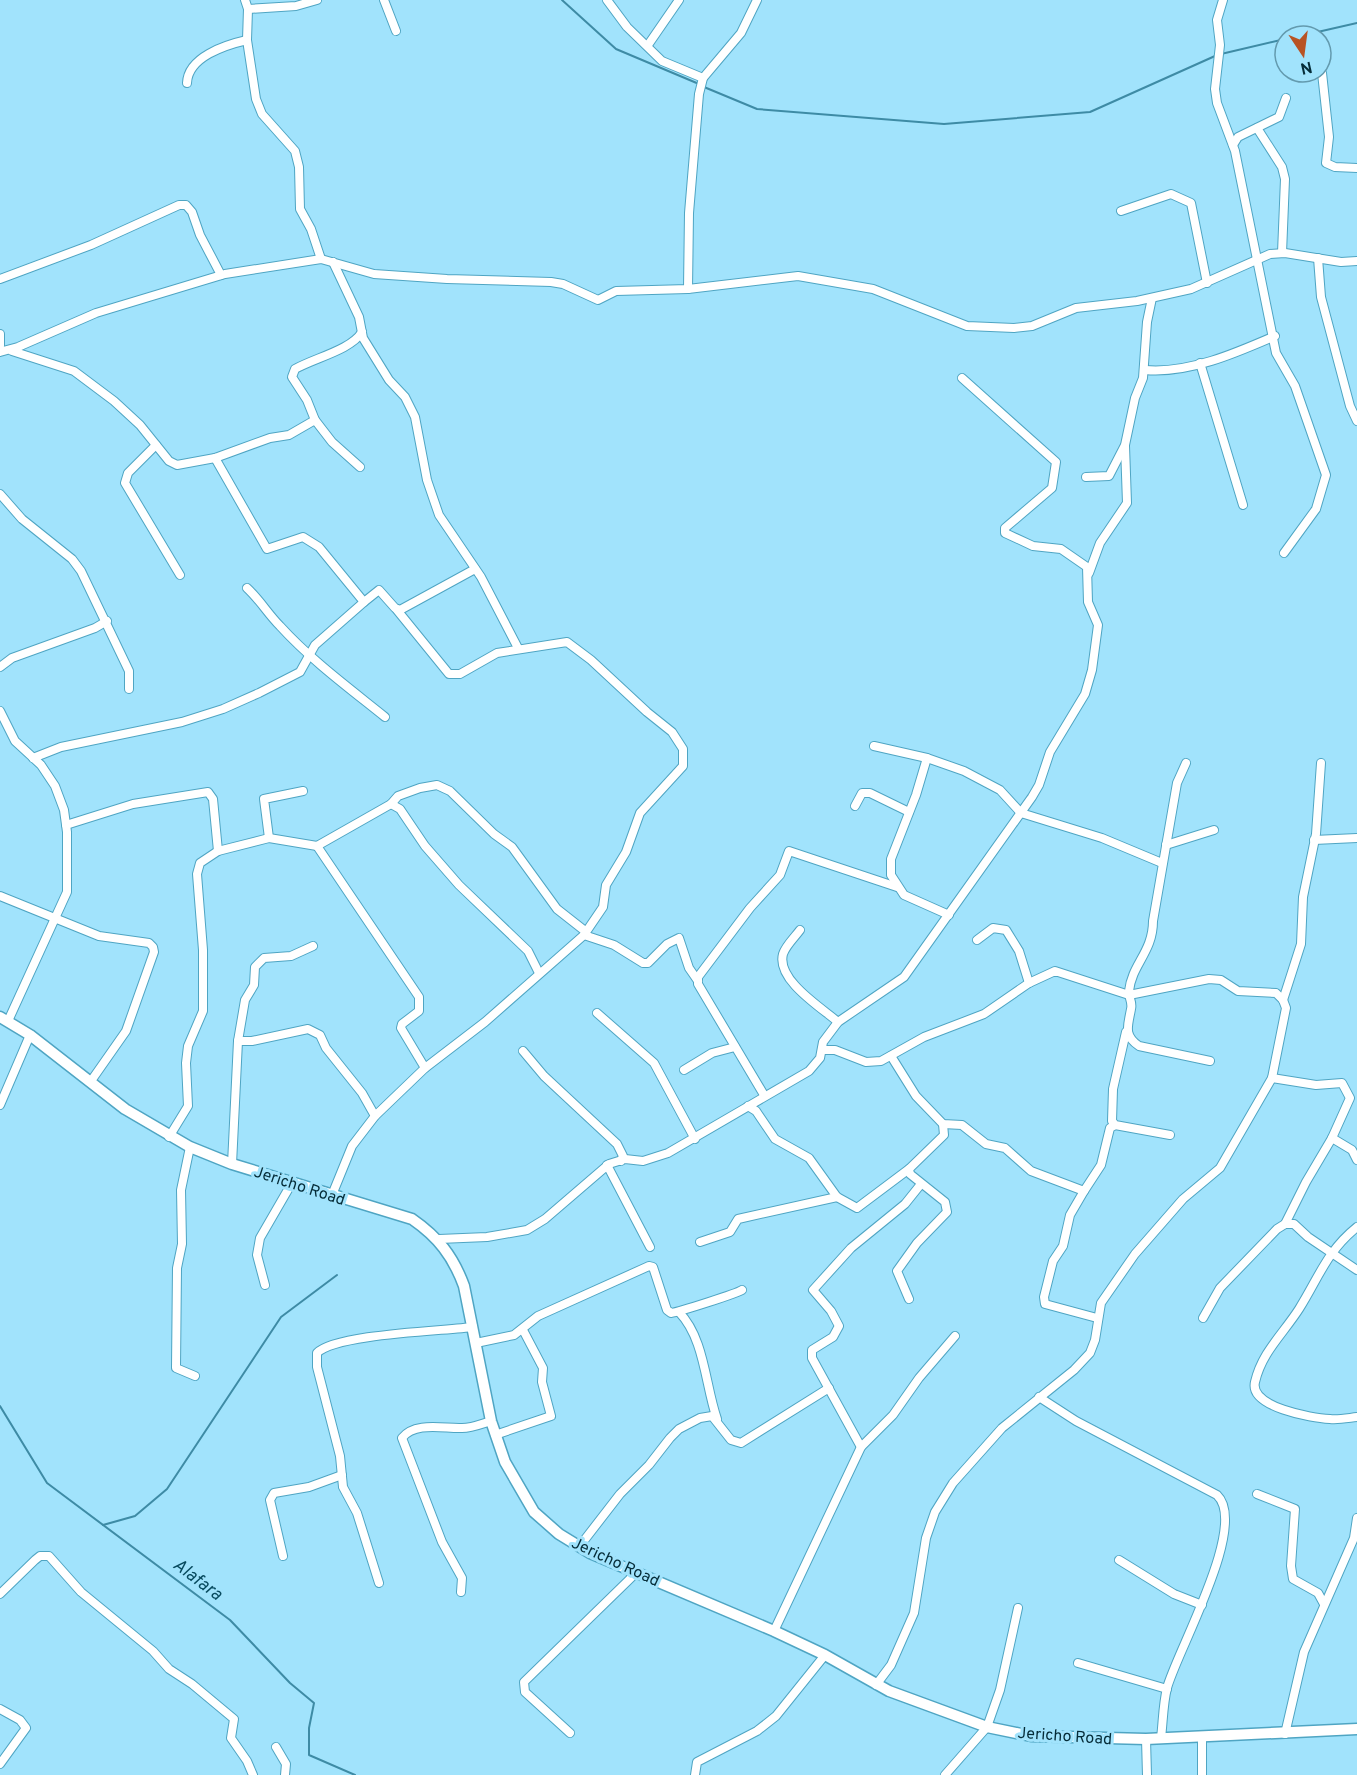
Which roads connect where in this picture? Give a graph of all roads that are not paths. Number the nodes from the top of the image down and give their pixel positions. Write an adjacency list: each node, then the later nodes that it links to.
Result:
1 (245, 0): 8 (street)
2 (317, 0): 8 (street)
3 (384, 0): 9 (street)
4 (607, 0): 11 (street)
5 (679, 0): 11 (street)
6 (757, 0): 12 (street)
7 (1222, 0): 17 (street)
8 (248, 9): 10 (street)
9 (396, 31)
10 (247, 40): 13 (street); 22 (street)
11 (648, 45): 12 (street)
12 (704, 78): 29 (street)
13 (188, 82)
14 (1323, 84): 18 (street)
15 (1286, 98): 16 (street)
16 (1257, 129): 17 (street); 20 (street)
17 (1233, 145): 23 (street)
18 (1357, 168)
19 (1120, 211): 28 (street)
20 (1282, 253): 21 (street); 23 (street)
21 (1318, 258): 24 (street); 40 (street)
22 (321, 259): 25 (street); 26 (street)
23 (1258, 260): 28 (street); 33 (street)
24 (1357, 261)
25 (333, 262): 29 (street); 31 (street)
26 (221, 275): 27 (street); 35 (street)
27 (0, 279)
28 (1207, 283): 30 (street)
29 (688, 290): 30 (street)
30 (1152, 298): 37 (street)
31 (362, 332): 39 (street); 49 (street)
32 (0, 334): 34 (street)
33 (1275, 336): 36 (street); 48 (street)
34 (0, 346)
35 (4, 351): 41 (street)
36 (1200, 363): 37 (street); 47 (street)
37 (1145, 370): 42 (street)
38 (962, 378): 50 (street)
39 (315, 420): 43 (street); 44 (street)
40 (1357, 421)
41 (156, 445): 43 (street); 51 (street)
42 (1125, 445): 45 (street); 50 (street)
43 (215, 458): 53 (street)
44 (360, 467)
45 (1086, 477)
46 (0, 494): 55 (street)
47 (1243, 505)
48 (1284, 553)
49 (475, 569): 54 (street); 56 (street)
50 (1089, 573): 71 (street)
51 (180, 575)
52 (247, 588): 57 (street)
53 (364, 602): 54 (street); 57 (street)
54 (397, 610): 56 (street)
55 (107, 621): 58 (street); 59 (street)
56 (518, 648): 86 (street)
57 (309, 654): 61 (street); 63 (street)
58 (0, 667)
59 (129, 689)
60 (0, 711): 63 (street)
61 (385, 717)
62 (874, 746): 64 (street)
63 (33, 758): 72 (street)
64 (927, 758): 70 (street); 71 (street)
65 (1186, 763): 77 (street)
66 (1321, 763): 76 (street)
67 (303, 791): 74 (street)
68 (391, 804): 78 (street); 86 (street); 89 (street)
69 (855, 806): 70 (street)
70 (909, 812): 81 (street)
71 (1021, 813): 80 (street); 83 (street)
72 (66, 825): 79 (street); 84 (street)
73 (1214, 830): 77 (street)
74 (270, 838): 78 (street); 79 (street)
75 (1357, 838): 76 (street)
76 (1314, 840): 93 (street)
77 (1166, 845): 80 (street)
78 (316, 846): 105 (street)
79 (218, 851): 116 (street)
80 (1162, 863): 92 (street)
81 (897, 887): 83 (street); 90 (street)
82 (0, 896): 84 (street)
83 (949, 915): 96 (street)
84 (56, 920): 95 (street); 108 (street)
85 (800, 930): 96 (street)
86 (584, 933): 89 (street); 90 (street)
87 (977, 940): 91 (street)
88 (313, 946): 99 (street)
89 (539, 974): 105 (street)
90 (698, 981): 100 (street)
91 (1029, 983): 92 (street); 103 (street)
92 (1129, 995): 93 (street); 97 (street)
93 (1283, 1000): 107 (street)
94 (597, 1013): 118 (street)
95 (4, 1019): 98 (street, Jericho Road)
96 (838, 1022): 101 (street)
97 (1126, 1031): 104 (street); 114 (street)
98 (30, 1035): 108 (street, Jericho Road); 110 (street)
99 (238, 1041): 112 (street); 122 (street)
100 (735, 1047): 106 (street); 109 (street)
101 (822, 1050): 103 (street); 109 (street)
102 (523, 1051): 121 (street)
103 (891, 1056): 113 (street)
104 (1210, 1061)
105 (425, 1068): 112 (street)
106 (684, 1070)
107 (1272, 1078): 117 (street); 141 (street)
108 (92, 1081): 116 (street, Jericho Road)
109 (764, 1095): 111 (street)
110 (0, 1105)
111 (748, 1106): 118 (street); 129 (street)
112 (375, 1116): 128 (street)
113 (943, 1124): 124 (street); 127 (street)
114 (1115, 1125): 115 (street); 127 (street)
115 (1170, 1135)
116 (170, 1137): 119 (street, Jericho Road)
117 (1332, 1138): 120 (street); 130 (street)
118 (695, 1139): 121 (street)
119 (190, 1148): 122 (street, Jericho Road); 147 (street)
120 (1357, 1160)
121 (621, 1161): 123 (street)
122 (232, 1164): 125 (street, Jericho Road)
123 (607, 1165): 132 (street); 134 (street)
124 (909, 1169): 126 (street); 129 (street)
125 (293, 1181): 128 (street, Jericho Road); 137 (street)
126 (921, 1184): 139 (street); 148 (street)
127 (1084, 1191): 141 (street)
128 (332, 1195): 132 (street, Jericho Road)
129 (837, 1197): 133 (street)
130 (1285, 1224): 135 (street); 142 (street)
131 (1357, 1227): 135 (street)
132 (439, 1239): 143 (street, Jericho Road)
133 (700, 1242)
134 (651, 1247)
135 (1332, 1252): 136 (street); 150 (street)
136 (1357, 1270)
137 (265, 1285)
138 (742, 1290): 140 (street)
139 (909, 1299)
140 (679, 1312): 144 (street); 151 (street)
141 (1096, 1318): 149 (street)
142 (1203, 1318)
143 (473, 1327): 146 (street, Jericho Road); 155 (street)
144 (523, 1330): 146 (street); 153 (street)
145 (956, 1336): 154 (street)
146 (476, 1343): 152 (street, Jericho Road)
147 (195, 1376)
148 (829, 1388): 151 (street); 154 (street)
149 (1039, 1397): 166 (street); 171 (street)
150 (1357, 1417)
151 (717, 1419): 158 (street)
152 (491, 1421): 153 (street, Jericho Road); 163 (street)
153 (495, 1435): 158 (street, Jericho Road)
154 (861, 1447): 168 (street)
155 (342, 1475): 159 (street); 162 (street)
156 (1257, 1494): 165 (street)
157 (1357, 1518): 165 (street)
158 (579, 1547): 161 (street, Jericho Road)
159 (283, 1556)
160 (1119, 1560): 166 (street)
161 (637, 1572): 168 (street, Jericho Road); 176 (street)
162 (379, 1583)
163 (461, 1592)
164 (0, 1594): 183 (street)
165 (1324, 1604): 177 (street)
166 (1202, 1605): 172 (street)
167 (1017, 1608): 174 (street)
168 (774, 1630): 169 (street, Jericho Road)
169 (825, 1655): 171 (street, Jericho Road); 186 (street)
170 (1078, 1663): 172 (street)
171 (876, 1685): 174 (street, Jericho Road)
172 (1167, 1689): 178 (street)
173 (0, 1709): 182 (street)
174 (987, 1727): 180 (street, Jericho Road); 187 (street)
175 (1357, 1729): 177 (street, Jericho Road)
176 (570, 1733)
177 (1285, 1734): 179 (street, Jericho Road)
178 (1161, 1738): 179 (street, Jericho Road); 180 (street, Jericho Road)
179 (1202, 1738): 189 (street)
180 (1146, 1739): 188 (street)
181 (276, 1747): 185 (street)
182 (0, 1764)
183 (251, 1771): 184 (street)
184 (244, 1775)
185 (285, 1775)
186 (695, 1775)
187 (945, 1775)
188 (1147, 1775)
189 (1202, 1775)

